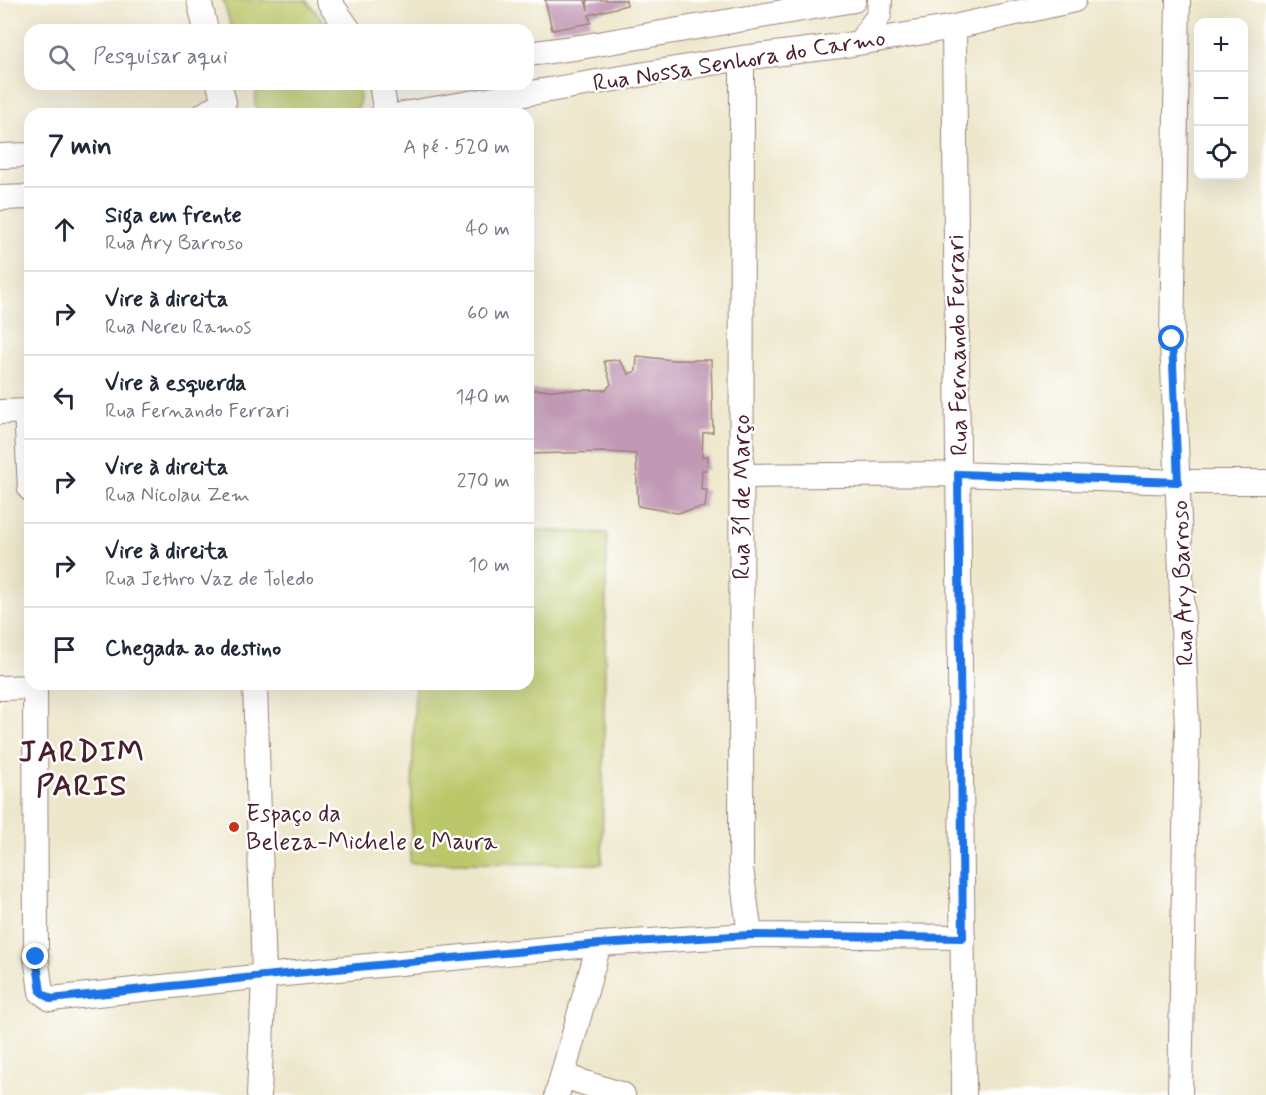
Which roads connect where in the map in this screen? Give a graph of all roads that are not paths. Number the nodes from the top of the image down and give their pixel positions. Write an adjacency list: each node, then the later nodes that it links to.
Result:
1 (199, 0): 7 (street)
2 (328, 0): 8 (street)
3 (880, 0): 10 (street)
4 (1074, 0): 9 (street, Rua Nossa Senhora do Carmo)
5 (1178, 0): 24 (street, Rua Ary Barroso)
6 (841, 1): 11 (street, Rua Nossa Senhora do Carmo)
7 (205, 24)
8 (346, 24)
9 (954, 27): 10 (street, Rua Nossa Senhora do Carmo); 22 (street, Rua Fernando Ferrari)
10 (860, 42): 12 (street, Rua Nossa Senhora do Carmo)
11 (534, 53)
12 (742, 58): 15 (street, Rua Nossa Senhora do Carmo); 23 (street, Rua 31 de Março)
13 (382, 90): 14 (street)
14 (385, 108)
15 (439, 108)
16 (24, 155): 17 (street)
17 (0, 156)
18 (24, 197): 19 (street)
19 (0, 198)
20 (24, 411): 21 (street)
21 (0, 412)
22 (958, 474): 23 (street); 24 (street); 31 (street, Rua Fernando Ferrari)
23 (741, 476): 30 (street, Rua 31 de Março)
24 (1178, 482): 25 (street); 38 (street, Rua Ary Barroso)
25 (1266, 482)
26 (24, 687): 27 (street)
27 (0, 688)
28 (35, 690): 33 (street)
29 (255, 690): 33 (street)
30 (750, 935): 31 (street); 32 (street)
31 (963, 938): 37 (street, Rua Fernando Ferrari)
32 (599, 944): 33 (street); 34 (street)
33 (264, 976): 35 (street)
34 (560, 1085): 36 (street)
35 (259, 1095)
36 (623, 1095)
37 (964, 1095)
38 (1180, 1095)

